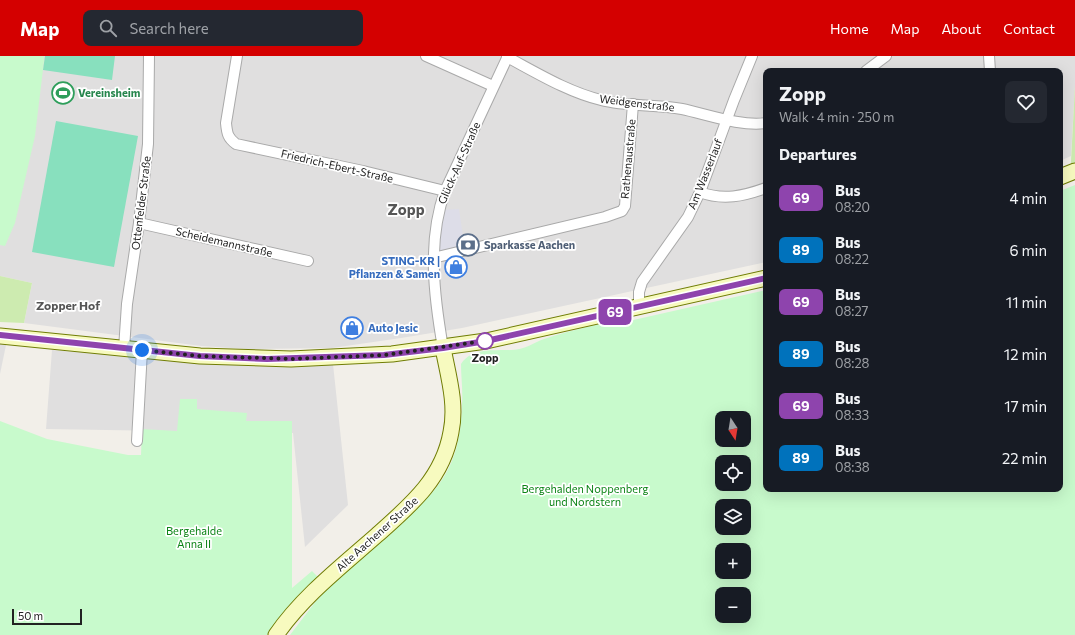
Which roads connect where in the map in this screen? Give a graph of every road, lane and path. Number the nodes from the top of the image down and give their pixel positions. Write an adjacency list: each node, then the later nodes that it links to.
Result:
1 (149, 56): 19 (street, Ottenfelder Straße)
2 (237, 56): 17 (street, Friedrich-Ebert-Straße)
3 (426, 56): 10 (street)
4 (752, 56): 12 (street, Am Wasserlauf)
5 (886, 56): 8 (street)
6 (990, 56): 9 (street)
7 (507, 57): 10 (street, Glück-Auf-Straße); 11 (street, Weidgenstraße)
8 (870, 68)
9 (990, 68)
10 (493, 86): 17 (street, Glück-Auf-Straße)
11 (633, 104): 12 (street, Weidgenstraße); 20 (street, Rathenaustraße)
12 (726, 119): 13 (street, Weidgenstraße); 18 (street, Am Wasserlauf)
13 (763, 123)
14 (1075, 171): 15 (main road)
15 (1063, 176)
16 (763, 189): 18 (street)
17 (445, 191): 20 (street, Glück-Auf-Straße)
18 (700, 192): 23 (street, Am Wasserlauf)
19 (139, 223): 21 (street, Scheidemannstraße); 26 (street, Ottenfelder Straße)
20 (433, 258): 25 (street, Glück-Auf-Straße)
21 (308, 261)
22 (763, 279): 23 (main road)
23 (639, 306): 25 (main road)
24 (0, 336): 26 (main road)
25 (443, 348): 27 (main road); 29 (main road, Alte Aachener Straße)
26 (124, 349): 27 (main road)
27 (142, 350): 28 (street)
28 (137, 441)
29 (276, 635)

